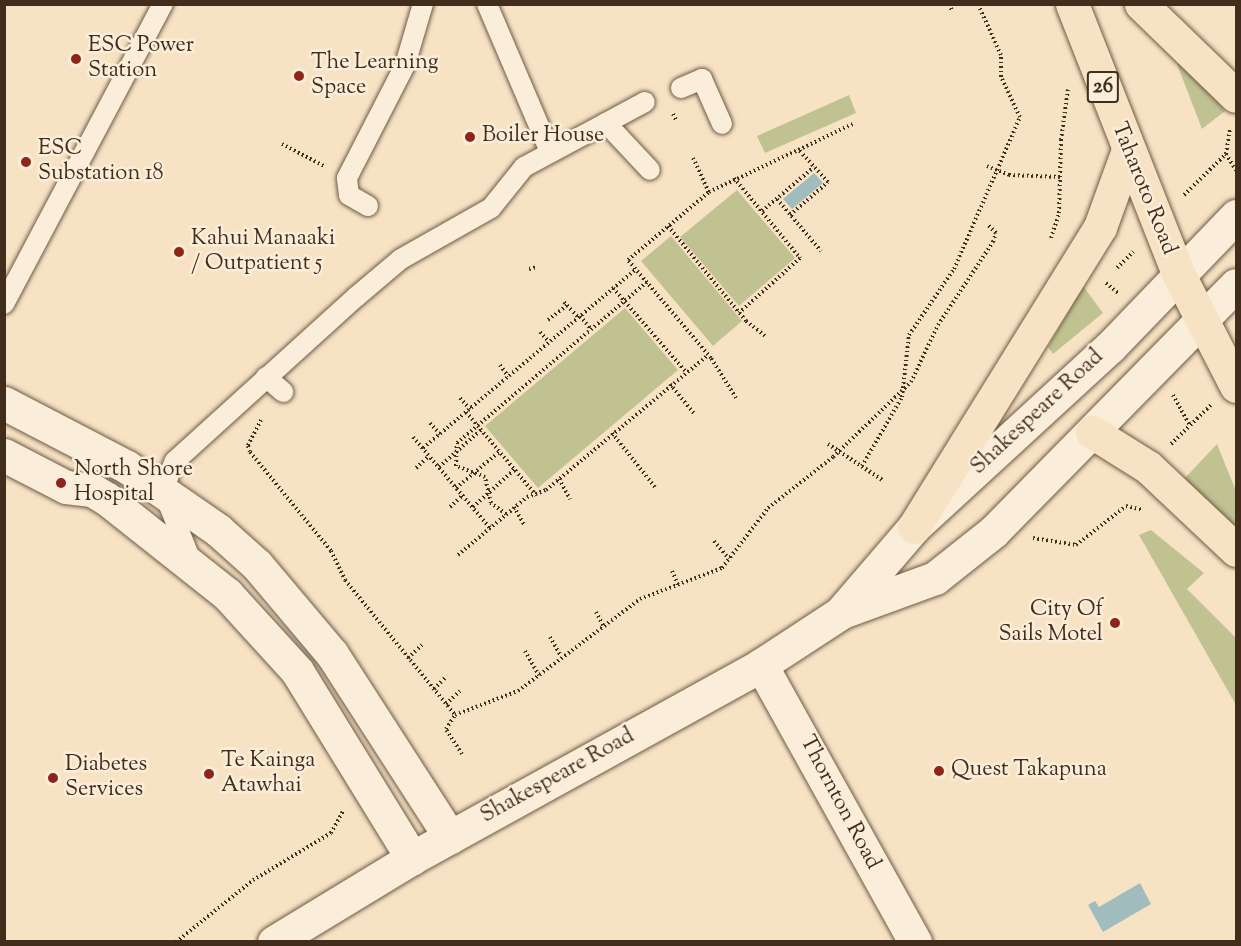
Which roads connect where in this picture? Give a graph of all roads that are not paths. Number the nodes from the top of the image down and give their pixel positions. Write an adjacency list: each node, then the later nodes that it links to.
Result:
1 (163, 4): 18 (lane)
2 (423, 4): 14 (lane)
3 (487, 4): 11 (lane)
4 (1072, 4): 12 (main road, Taharoto Road / 26)
5 (1141, 4): 8 (main road)
6 (681, 88): 10 (lane)
7 (645, 102): 9 (lane)
8 (1233, 110)
9 (606, 123): 11 (lane); 13 (lane)
10 (722, 124)
11 (550, 152): 20 (lane)
12 (1127, 153): 16 (main road, Taharoto Road / 26); 30 (main road)
13 (650, 170)
14 (368, 206)
15 (1236, 216): 16 (street, Shakespeare Road)
16 (1178, 273): 19 (main road, 26); 30 (street, Shakespeare Road)
17 (1236, 285): 19 (street, Shakespeare Road)
18 (4, 304)
19 (1202, 320): 21 (main road, 26); 25 (street, Shakespeare Road)
20 (266, 377): 23 (lane); 28 (lane)
21 (1236, 386)
22 (4, 390): 28 (street)
23 (283, 392)
24 (4, 404): 28 (street)
25 (1092, 432): 31 (main road); 33 (street, Shakespeare Road)
26 (4, 434): 29 (street)
27 (4, 454): 29 (street)
28 (166, 483): 32 (lane); 35 (street)
29 (92, 490): 32 (street)
30 (914, 527): 33 (street, Shakespeare Road)
31 (1236, 549)
32 (191, 561): 36 (street)
33 (842, 612): 34 (street, Shakespeare Road)
34 (761, 665): 35 (street, Shakespeare Road); 38 (street, Thornton Road)
35 (450, 837): 36 (street, Shakespeare Road)
36 (412, 858): 37 (street, Shakespeare Road)
37 (274, 942)
38 (915, 942)

